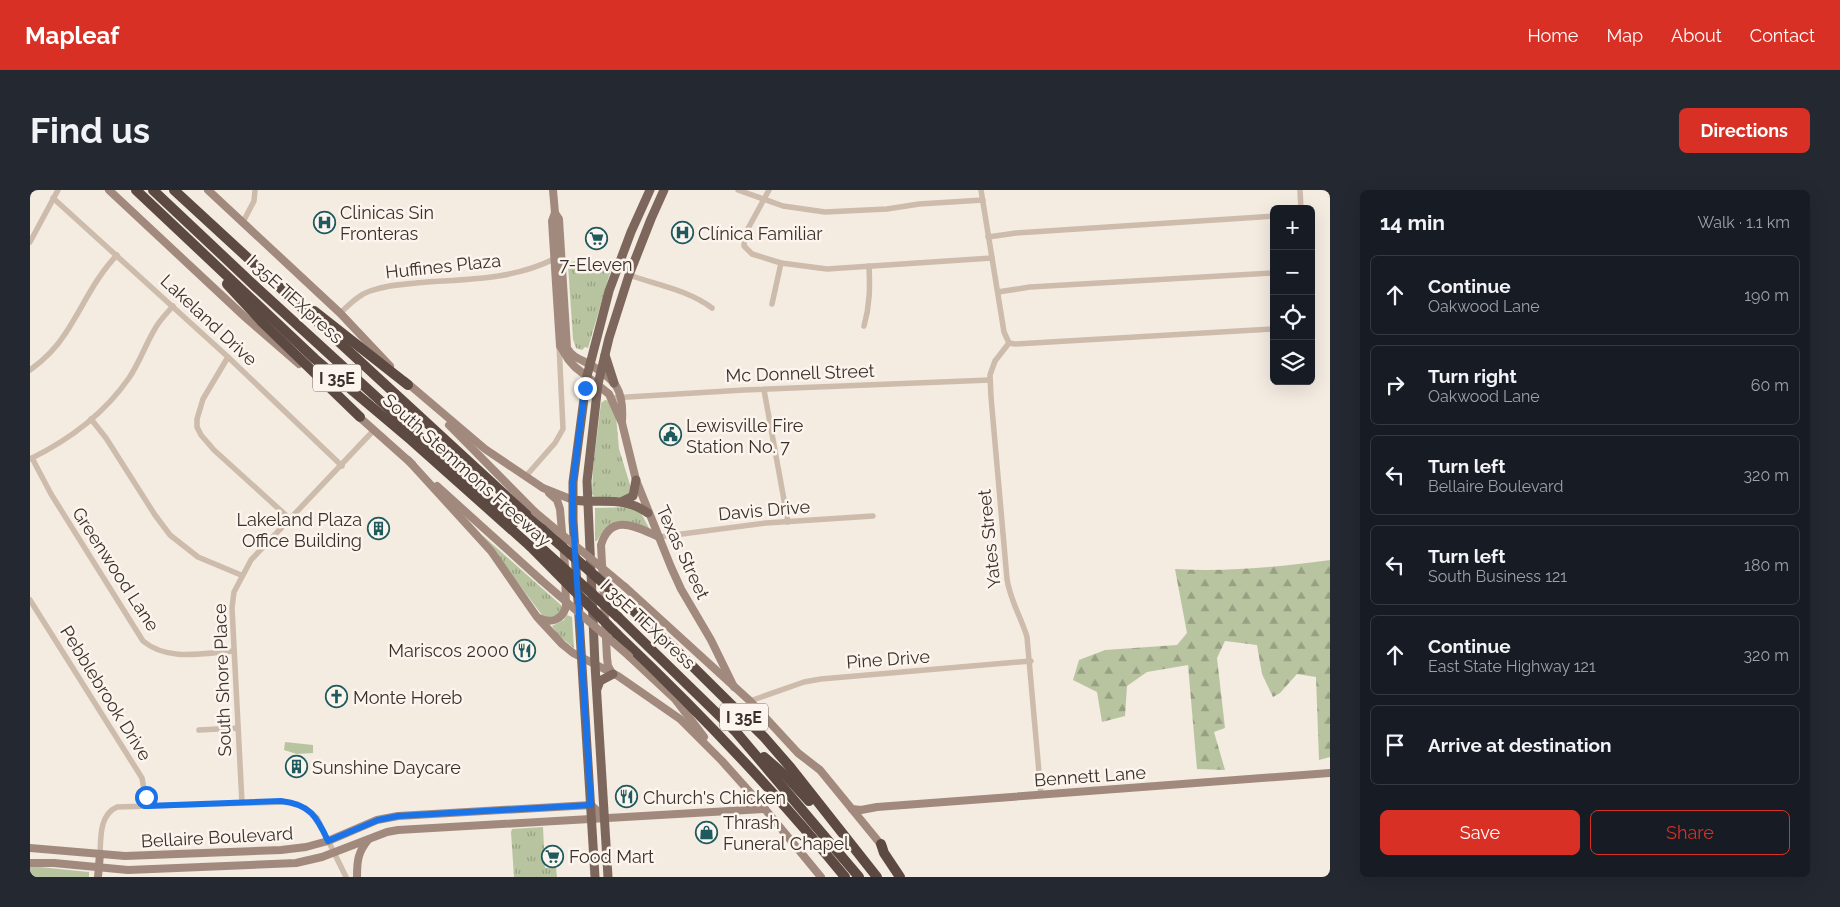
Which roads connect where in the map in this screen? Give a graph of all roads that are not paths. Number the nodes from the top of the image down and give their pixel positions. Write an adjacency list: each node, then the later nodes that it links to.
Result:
1 (58, 190): 15 (street)
2 (109, 190): 56 (main road, South Stemmons Freeway)
3 (136, 190): 18 (highway, South Stemmons Freeway / I 35E)
4 (153, 190): 40 (highway, I 35E TEXpress)
5 (174, 190): 24 (highway, South Stemmons Freeway / I 35E)
6 (208, 190): 21 (main road, South Stemmons Freeway)
7 (255, 190): 21 (street)
8 (554, 190): 26 (main road)
9 (650, 190): 44 (main road)
10 (664, 190): 31 (main road)
11 (738, 190): 16 (street)
12 (769, 190): 16 (street)
13 (981, 190): 17 (street)
14 (1300, 190): 19 (street)
15 (53, 198): 23 (street); 25 (street, Lakeland Drive)
16 (764, 199): 17 (street); 28 (street)
17 (983, 200): 22 (street)
18 (150, 204): 56 (highway); 60 (highway, South Stemmons Freeway / I 35E)
19 (1301, 205)
20 (1270, 216): 22 (street)
21 (243, 222): 36 (main road, South Stemmons Freeway)
22 (988, 237): 27 (street)
23 (30, 242)
24 (243, 254): 51 (highway); 108 (highway, South Stemmons Freeway / I 35E, bridge)
25 (117, 255): 34 (street, Lakeland Drive); 45 (street)
26 (558, 258): 36 (street, Huffines Plaza); 39 (main road)
27 (992, 258): 29 (street); 32 (street)
28 (781, 263): 29 (street); 33 (street)
29 (869, 266): 37 (street)
30 (1270, 273): 32 (street)
31 (629, 275): 35 (street); 42 (main road)
32 (998, 292): 41 (street)
33 (772, 304)
34 (173, 306): 43 (street, Lakeland Drive); 57 (street)
35 (712, 308)
36 (340, 313): 51 (main road, South Stemmons Freeway)
37 (864, 326)
38 (1270, 329): 41 (street)
39 (562, 335): 44 (main road, Texas Street); 47 (main road, Texas Street); 64 (street)
40 (312, 337): 60 (highway); 75 (highway, I 35E TEXpress)
41 (1009, 343): 48 (street, Yates Street)
42 (605, 354): 46 (main road); 50 (main road)
43 (228, 358): 63 (street, Lakeland Drive); 72 (street)
44 (589, 365): 46 (main road, Texas Street); 47 (main road)
45 (30, 370)
46 (601, 372): 49 (main road); 50 (main road, Texas Street)
47 (587, 376): 49 (main road, Texas Street); 67 (main road)
48 (990, 380): 52 (street, Mc Donnell Street); 81 (street, Yates Street)
49 (598, 384): 53 (main road, Texas Street); 69 (main road)
50 (614, 384): 54 (main road, Texas Street)
51 (408, 385): 55 (main road, South Stemmons Freeway)
52 (764, 390): 54 (street, Mc Donnell Street); 73 (street)
53 (611, 398): 54 (street, Mc Donnell Street); 58 (main road, Texas Street)
54 (622, 398): 58 (main road, Texas Street)
55 (428, 402): 64 (main road, South Stemmons Freeway); 84 (main road, South Stemmons Freeway, bridge)
56 (360, 417): 59 (main road, South Stemmons Freeway)
57 (91, 419): 61 (street); 76 (street)
58 (622, 423): 65 (main road, Texas Street)
59 (374, 430): 62 (main road, South Stemmons Freeway); 63 (street, South Shore Place)
60 (411, 440): 75 (highway, South Stemmons Freeway / I 35E)
61 (31, 458): 79 (street, Greenwood Lane)
62 (408, 460): 78 (main road, South Stemmons Freeway); 92 (main road, South Stemmons Freeway, bridge)
63 (342, 466): 72 (street, South Shore Place)
64 (526, 476): 66 (main road, South Stemmons Freeway)
65 (636, 480): 68 (main road); 70 (main road, Texas Street)
66 (543, 488): 67 (main road, South Stemmons Freeway); 78 (main road)
67 (574, 500): 69 (main road); 80 (main road)
68 (623, 501): 69 (main road); 70 (main road)
69 (588, 502): 82 (main road)
70 (648, 512): 74 (main road, Texas Street)
71 (873, 516): 73 (street, Davis Drive)
72 (290, 519): 76 (street, South Shore Place)
73 (788, 522): 74 (street, Davis Drive)
74 (659, 537): 83 (main road); 84 (main road, Texas Street)
75 (535, 546): 90 (highway, I 35E TEXpress, bridge); 119 (highway, South Stemmons Freeway / I 35E, bridge)
76 (241, 576): 79 (street, South Shore Place)
77 (30, 600): 97 (street, Pebblebrook Drive)
78 (537, 617): 80 (main road, South Stemmons Freeway)
79 (234, 651): 88 (street, South Shore Place)
80 (581, 658): 82 (main road, South Stemmons Freeway); 87 (main road)
81 (1031, 661): 86 (street, Pine Drive); 94 (street, Yates Street)
82 (595, 666): 83 (main road, South Stemmons Freeway); 85 (main road)
83 (613, 674): 85 (main road); 92 (main road, South Stemmons Freeway)
84 (734, 687): 86 (main road, South Stemmons Freeway)
85 (597, 690): 91 (main road)
86 (750, 701): 99 (main road, South Stemmons Freeway)
87 (585, 721): 91 (main road); 96 (main road)
88 (238, 728): 89 (street); 95 (street, South Shore Place)
89 (199, 730)
90 (736, 732): 108 (highway); 120 (highway, I 35E TEXpress)
91 (600, 747): 102 (main road)
92 (722, 761): 98 (main road, South Stemmons Freeway)
93 (1330, 773): 94 (main road, Bennett Lane)
94 (1041, 795): 99 (main road, Bennett Lane)
95 (242, 803): 97 (street); 105 (street)
96 (591, 805): 100 (main road, Bellaire Boulevard); 101 (main road); 102 (main road)
97 (147, 806): 110 (street)
98 (765, 809): 102 (main road, Bellaire Boulevard); 118 (main road, South Stemmons Freeway)
99 (852, 809): 106 (main road, South Stemmons Freeway)
100 (441, 813): 103 (main road); 105 (main road, Bellaire Boulevard)
101 (592, 818): 102 (main road, Bellaire Boulevard); 103 (main road, Bellaire Boulevard); 116 (main road)
102 (605, 818): 117 (main road)
103 (441, 828): 104 (main road, Bellaire Boulevard)
104 (370, 838): 109 (main road, Bellaire Boulevard); 115 (main road)
105 (328, 841): 109 (street); 110 (main road, Bellaire Boulevard)
106 (881, 844): 122 (highway); 123 (main road, South Stemmons Freeway)
107 (30, 848): 110 (main road, Bellaire Boulevard)
108 (854, 849): 121 (highway, South Stemmons Freeway / I 35E)
109 (334, 853): 112 (main road, Bellaire Boulevard); 114 (street)
110 (100, 854): 112 (main road)
111 (30, 863): 112 (main road, Bellaire Boulevard)
112 (99, 868): 113 (main road)
113 (98, 877)
114 (346, 877)
115 (357, 877)
116 (595, 877)
117 (608, 877)
118 (821, 877)
119 (845, 877)
120 (859, 877)
121 (876, 877)
122 (900, 877)
123 (905, 877)

